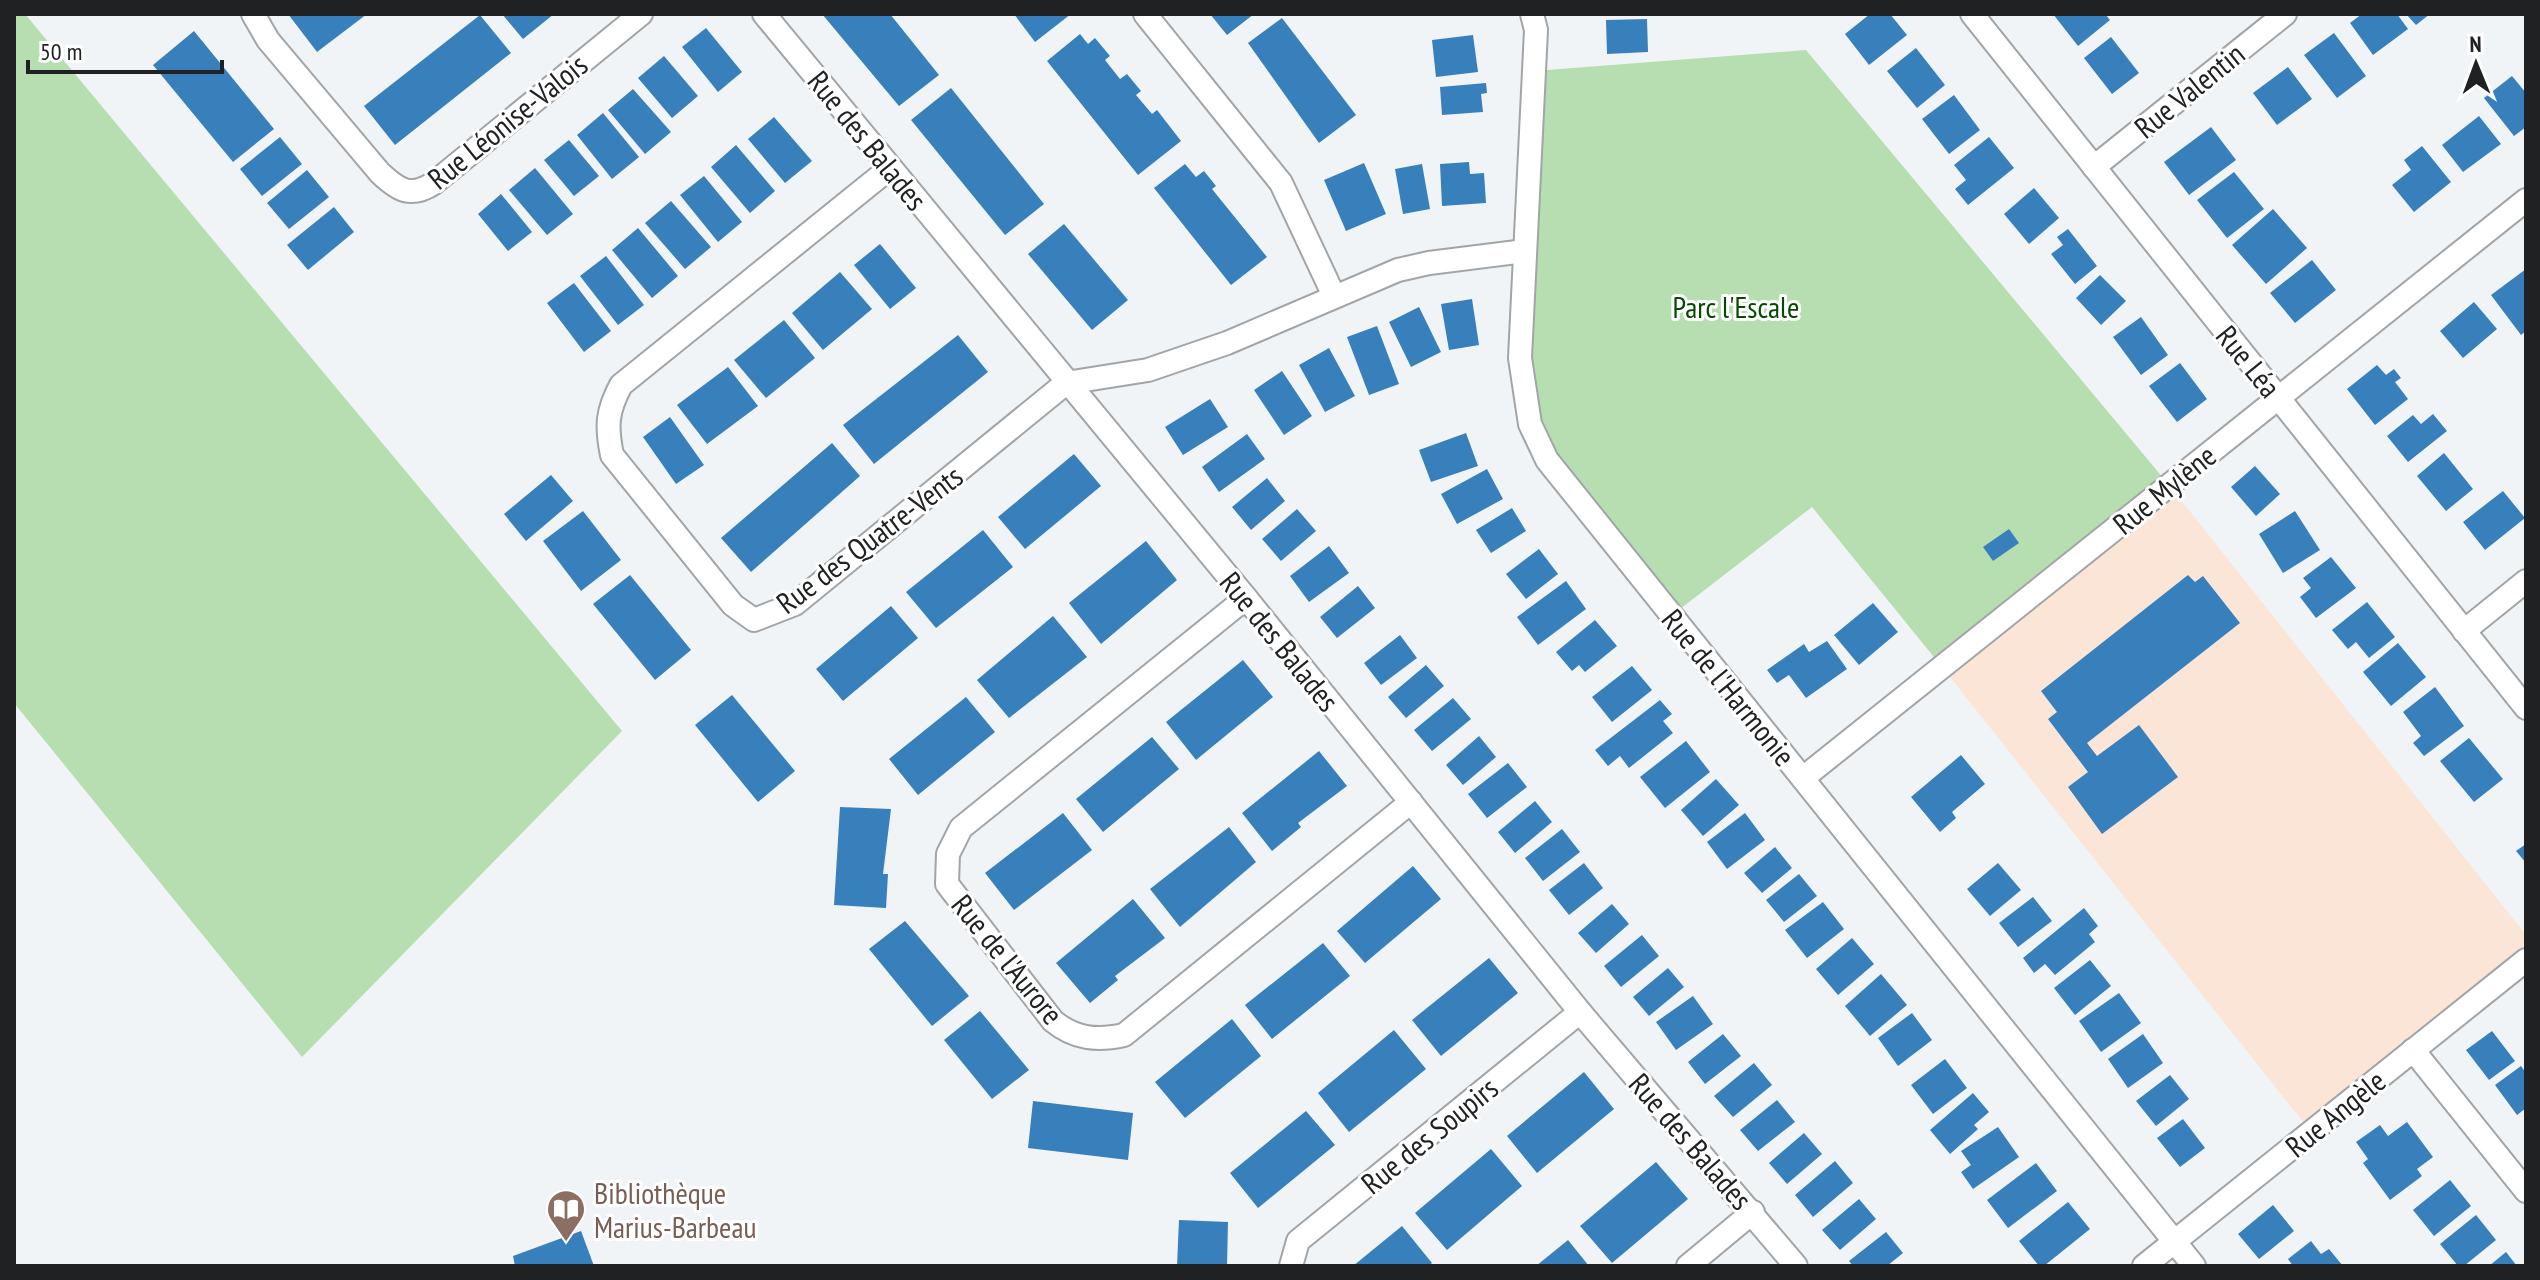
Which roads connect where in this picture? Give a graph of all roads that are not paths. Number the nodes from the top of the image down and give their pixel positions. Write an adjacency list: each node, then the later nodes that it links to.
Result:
1 (253, 14): 2 (street, Rue Léonise-Valois)
2 (641, 14)
3 (764, 14): 9 (street, Rue des Balades)
4 (1145, 14): 12 (street)
5 (1532, 14): 11 (street, Rue de l'Harmonie)
6 (1972, 14): 8 (street, Rue Léa)
7 (2285, 14): 8 (street, Rue Valentin)
8 (2094, 167): 14 (street, Rue Léa)
9 (890, 168): 13 (street, Rue des Balades); 13 (street, Rue des Quatre-Vents)
10 (2526, 200): 14 (street, Rue Mylène)
11 (1525, 251): 12 (street); 19 (street, Rue de l'Harmonie)
12 (1334, 296): 13 (street)
13 (1066, 383): 16 (street, Rue des Balades)
14 (2279, 398): 17 (street, Rue Léa); 19 (street, Rue Mylène)
15 (2526, 581): 17 (street)
16 (1246, 598): 20 (street, Rue des Balades); 20 (street, Rue de l'Aurore)
17 (2464, 631): 18 (street, Rue Léa)
18 (2526, 708)
19 (1803, 778): 26 (street, Rue de l'Harmonie)
20 (1411, 802): 22 (street, Rue des Balades)
21 (2526, 960): 23 (street, Rue Angèle)
22 (1580, 1012): 25 (street, Rue des Balades); 27 (street, Rue des Soupirs)
23 (2413, 1050): 24 (street); 26 (street, Rue Angèle)
24 (2526, 1191)
25 (1753, 1212): 28 (street); 29 (street, Rue des Balades)
26 (2175, 1241): 30 (street, Rue Angèle); 31 (street, Rue de l'Harmonie)
27 (1291, 1266)
28 (1688, 1266)
29 (1796, 1266)
30 (2144, 1266)
31 (2194, 1266)

